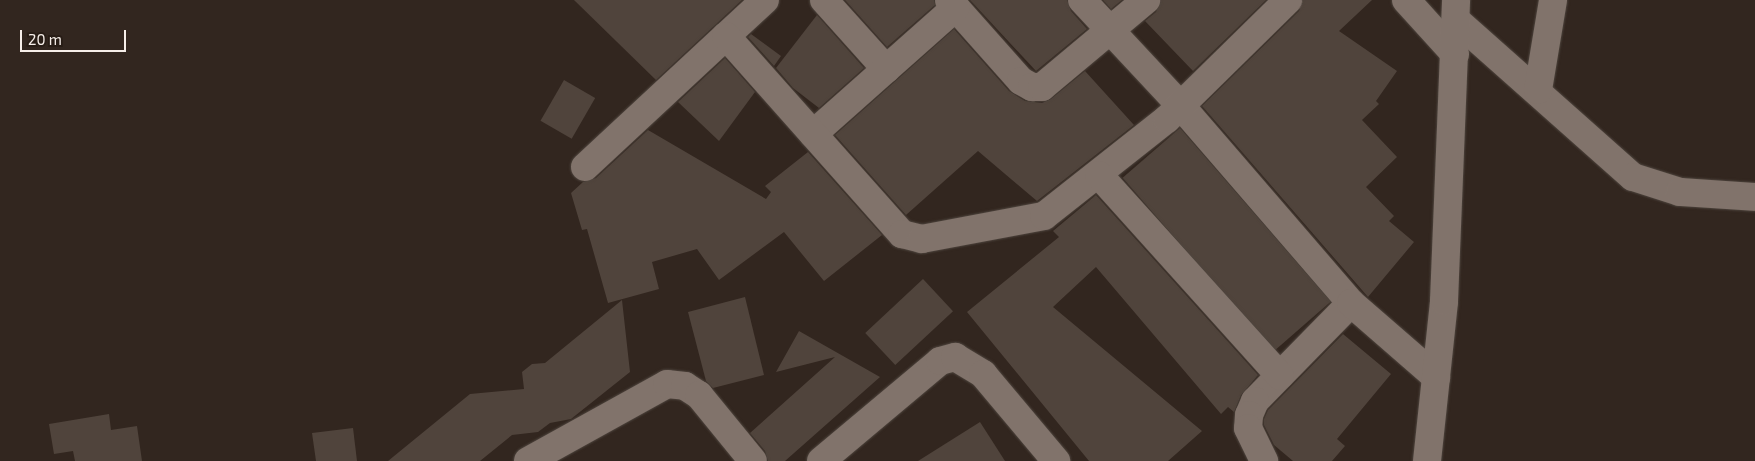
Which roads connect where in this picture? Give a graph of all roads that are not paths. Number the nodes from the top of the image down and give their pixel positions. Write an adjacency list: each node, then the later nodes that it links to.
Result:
1 (765, 0): 11 (street)
2 (824, 0): 13 (street)
3 (1082, 0): 10 (street)
4 (1146, 0): 10 (street)
5 (1288, 0): 15 (street)
6 (1406, 0): 12 (street)
7 (1553, 0): 14 (street)
8 (953, 4): 10 (street); 13 (street)
9 (1456, 10): 12 (street); 14 (street)
10 (1109, 31): 15 (street)
11 (726, 36): 16 (street); 17 (street)
12 (1455, 54): 22 (street)
13 (886, 69): 16 (street)
14 (1538, 90): 19 (street)
15 (1181, 106): 18 (street); 20 (street)
16 (813, 134): 18 (street)
17 (584, 167)
18 (1099, 175): 21 (street)
19 (1755, 197)
20 (1351, 303): 21 (street); 22 (street)
21 (1280, 376): 27 (street)
22 (1436, 377): 28 (street)
23 (528, 461): 24 (street)
24 (753, 461)
25 (821, 461): 26 (street)
26 (1056, 461)
27 (1264, 461)
28 (1427, 461)

